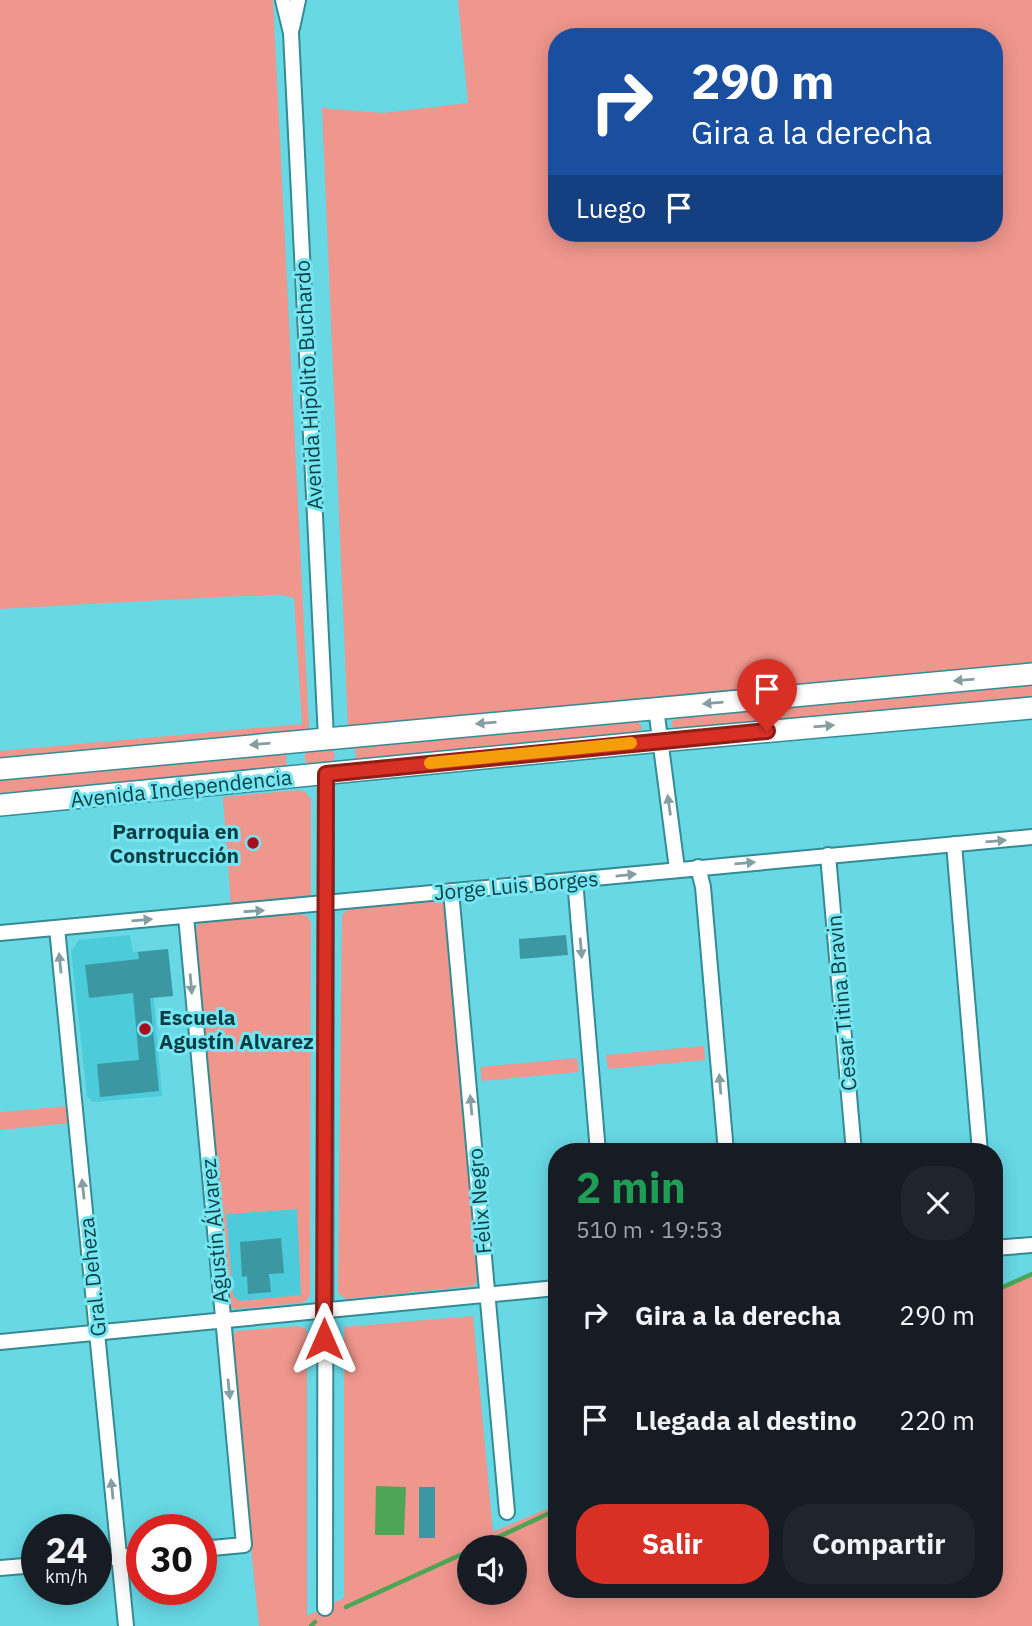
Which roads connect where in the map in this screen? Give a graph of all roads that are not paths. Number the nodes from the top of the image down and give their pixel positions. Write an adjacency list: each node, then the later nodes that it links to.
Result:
1 (284, 0): 3 (street, Avenida Hipólito Buchardo)
2 (298, 0): 3 (street, Avenida Hipólito Buchardo)
3 (291, 33): 7 (street, Avenida Hipólito Buchardo)
4 (1032, 674): 5 (main road, Avenida Independencia, one-way to 5)
5 (656, 708): 7 (main road, Avenida Independencia, one-way to 7); 9 (street)
6 (1032, 708): 9 (main road, Avenida Independencia, one-way to 6)
7 (331, 737): 8 (main road, Avenida Independencia); 11 (main road)
8 (302, 740): 10 (main road, Avenida Independencia, one-way to 10); 12 (main road)
9 (660, 741): 11 (main road, Avenida Independencia); 18 (street, one-way to 9)
10 (0, 769)
11 (333, 773): 12 (main road, Avenida Independencia); 21 (street)
12 (303, 776): 13 (main road, Avenida Independencia)
13 (0, 805)
14 (1032, 837): 15 (street, Jorge Luis Borges, one-way to 14)
15 (954, 844): 16 (street, Jorge Luis Borges); 29 (street)
16 (828, 855): 17 (street, Jorge Luis Borges, one-way to 16); 28 (street, Cesar Titina Bravin)
17 (698, 867): 18 (street, Jorge Luis Borges); 27 (street, one-way to 17)
18 (677, 869): 19 (street, Jorge Luis Borges, one-way to 18)
19 (575, 880): 20 (street, Jorge Luis Borges); 26 (street, one-way to 26)
20 (451, 891): 21 (street, Jorge Luis Borges); 33 (street, Félix Negro, one-way to 20)
21 (327, 905): 22 (street, Jorge Luis Borges, one-way to 21); 34 (street)
22 (186, 916): 24 (street, Jorge Luis Borges, one-way to 22); 35 (street, Agustín Álvarez, one-way to 35)
23 (0, 923): 25 (street)
24 (57, 928): 25 (street, Jorge Luis Borges); 36 (street, Gral. Deheza, one-way to 24)
25 (0, 933)
26 (597, 1143)
27 (725, 1143)
28 (853, 1143)
29 (979, 1143)
30 (1032, 1245): 31 (street)
31 (1003, 1247)
32 (548, 1289): 33 (street)
33 (488, 1295): 34 (street); 38 (street, Félix Negro)
34 (324, 1312): 35 (street); 45 (street)
35 (222, 1321): 36 (street); 39 (street, Agustín Álvarez, one-way to 39)
36 (97, 1333): 37 (street); 41 (street, Gral. Deheza, one-way to 36)
37 (0, 1342)
38 (507, 1512)
39 (217, 1548)
40 (126, 1556): 41 (street)
41 (119, 1557): 42 (street); 46 (street, Gral. Deheza)
42 (112, 1558)
43 (21, 1566): 44 (street)
44 (0, 1568)
45 (324, 1608)
46 (126, 1626)

